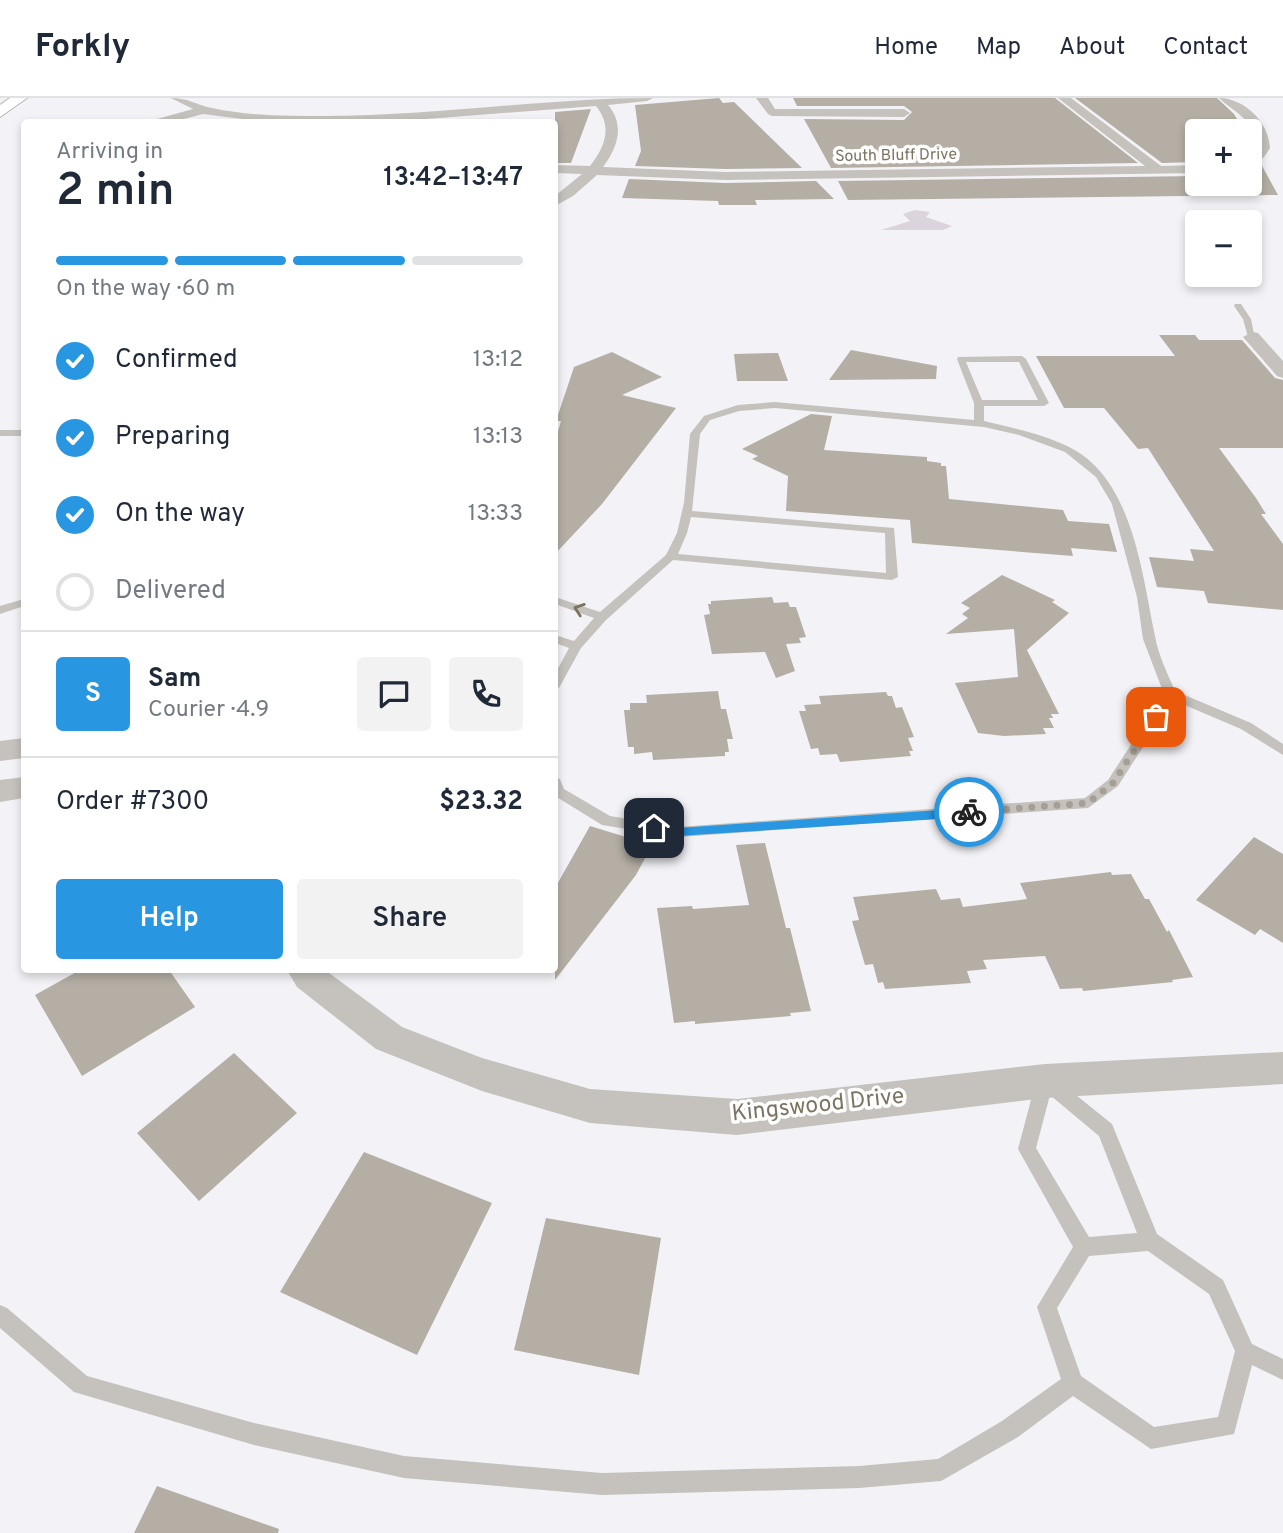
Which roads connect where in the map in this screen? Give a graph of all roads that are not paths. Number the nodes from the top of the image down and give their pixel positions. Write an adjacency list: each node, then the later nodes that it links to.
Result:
1 (20, 98): 9 (main road)
2 (177, 98): 8 (street)
3 (647, 98): 7 (street)
4 (762, 98): 10 (street)
5 (1064, 98): 19 (street)
6 (1225, 98): 14 (street)
7 (598, 100): 13 (street); 20 (street)
8 (200, 111): 11 (street); 12 (street)
9 (0, 112)
10 (904, 113)
11 (172, 119)
12 (277, 119)
13 (351, 119)
14 (1279, 137)
15 (1277, 150): 16 (street)
16 (1262, 157)
17 (558, 169): 20 (street, South Bluff Drive)
18 (1185, 169): 19 (street, South Bluff Drive)
19 (1159, 170): 20 (street, South Bluff Drive)
20 (595, 171): 21 (street)
21 (558, 200)
22 (1238, 306): 23 (lane)
23 (1252, 337): 24 (street)
24 (1282, 370)
25 (979, 402): 25 (lane); 26 (lane)
26 (979, 424): 29 (lane); 38 (lane)
27 (0, 433): 28 (lane)
28 (21, 433)
29 (687, 513): 30 (lane); 30 (lane)
30 (671, 557): 34 (lane)
31 (558, 601): 34 (lane, one-way to 31)
32 (21, 603): 33 (lane)
33 (0, 610)
34 (602, 617): 36 (lane)
35 (558, 640): 36 (lane)
36 (576, 646): 37 (lane)
37 (558, 679)
38 (1170, 694): 40 (lane); 44 (lane)
39 (21, 748): 41 (street)
40 (1283, 750)
41 (0, 751)
42 (21, 788): 43 (street)
43 (0, 791)
44 (558, 792)
45 (306, 973): 47 (street, Kingswood Drive)
46 (1283, 1068): 47 (street, Kingswood Drive)
47 (1045, 1081): 48 (lane); 49 (lane)
48 (1150, 1241): 49 (lane); 51 (lane)
49 (1084, 1247): 53 (lane)
50 (0, 1315): 53 (lane)
51 (1245, 1351): 52 (lane); 53 (lane)
52 (1283, 1370)
53 (1073, 1383)

